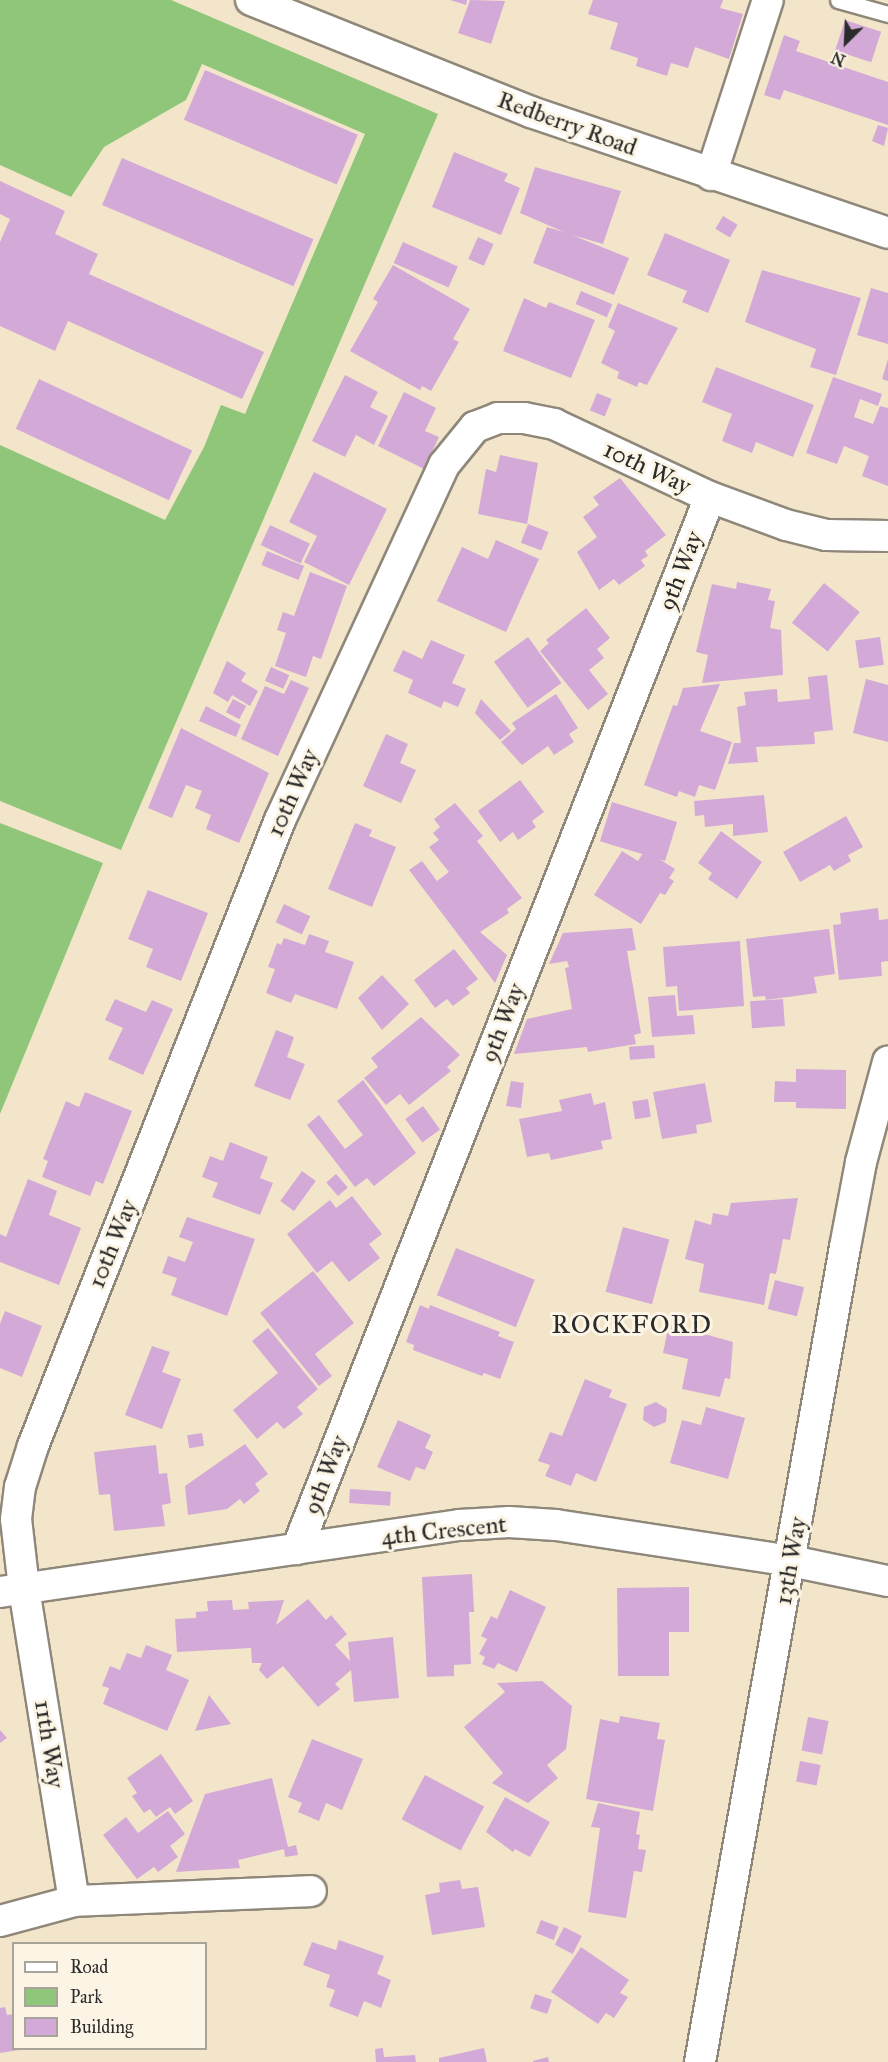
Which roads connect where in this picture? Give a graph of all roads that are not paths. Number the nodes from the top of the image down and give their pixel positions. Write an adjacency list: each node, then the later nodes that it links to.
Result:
1 (251, 0): 5 (street, Redberry Road)
2 (768, 0): 5 (street)
3 (838, 0): 4 (lane)
4 (888, 14)
5 (711, 175): 6 (street, Redberry Road)
6 (888, 233)
7 (710, 497): 8 (street, 10th Way); 10 (street, 9th Way); 13 (street, 10th Way)
8 (888, 536)
9 (888, 1062): 11 (street, 13th Way)
10 (297, 1549): 11 (street, 4th Crescent); 13 (street, 4th Crescent)
11 (791, 1561): 12 (street, 4th Crescent); 17 (street, 13th Way)
12 (888, 1581)
13 (12, 1590): 15 (street, 11th Way)
14 (311, 1891): 15 (street)
15 (74, 1901): 16 (street)
16 (0, 1921)
17 (700, 2062)

